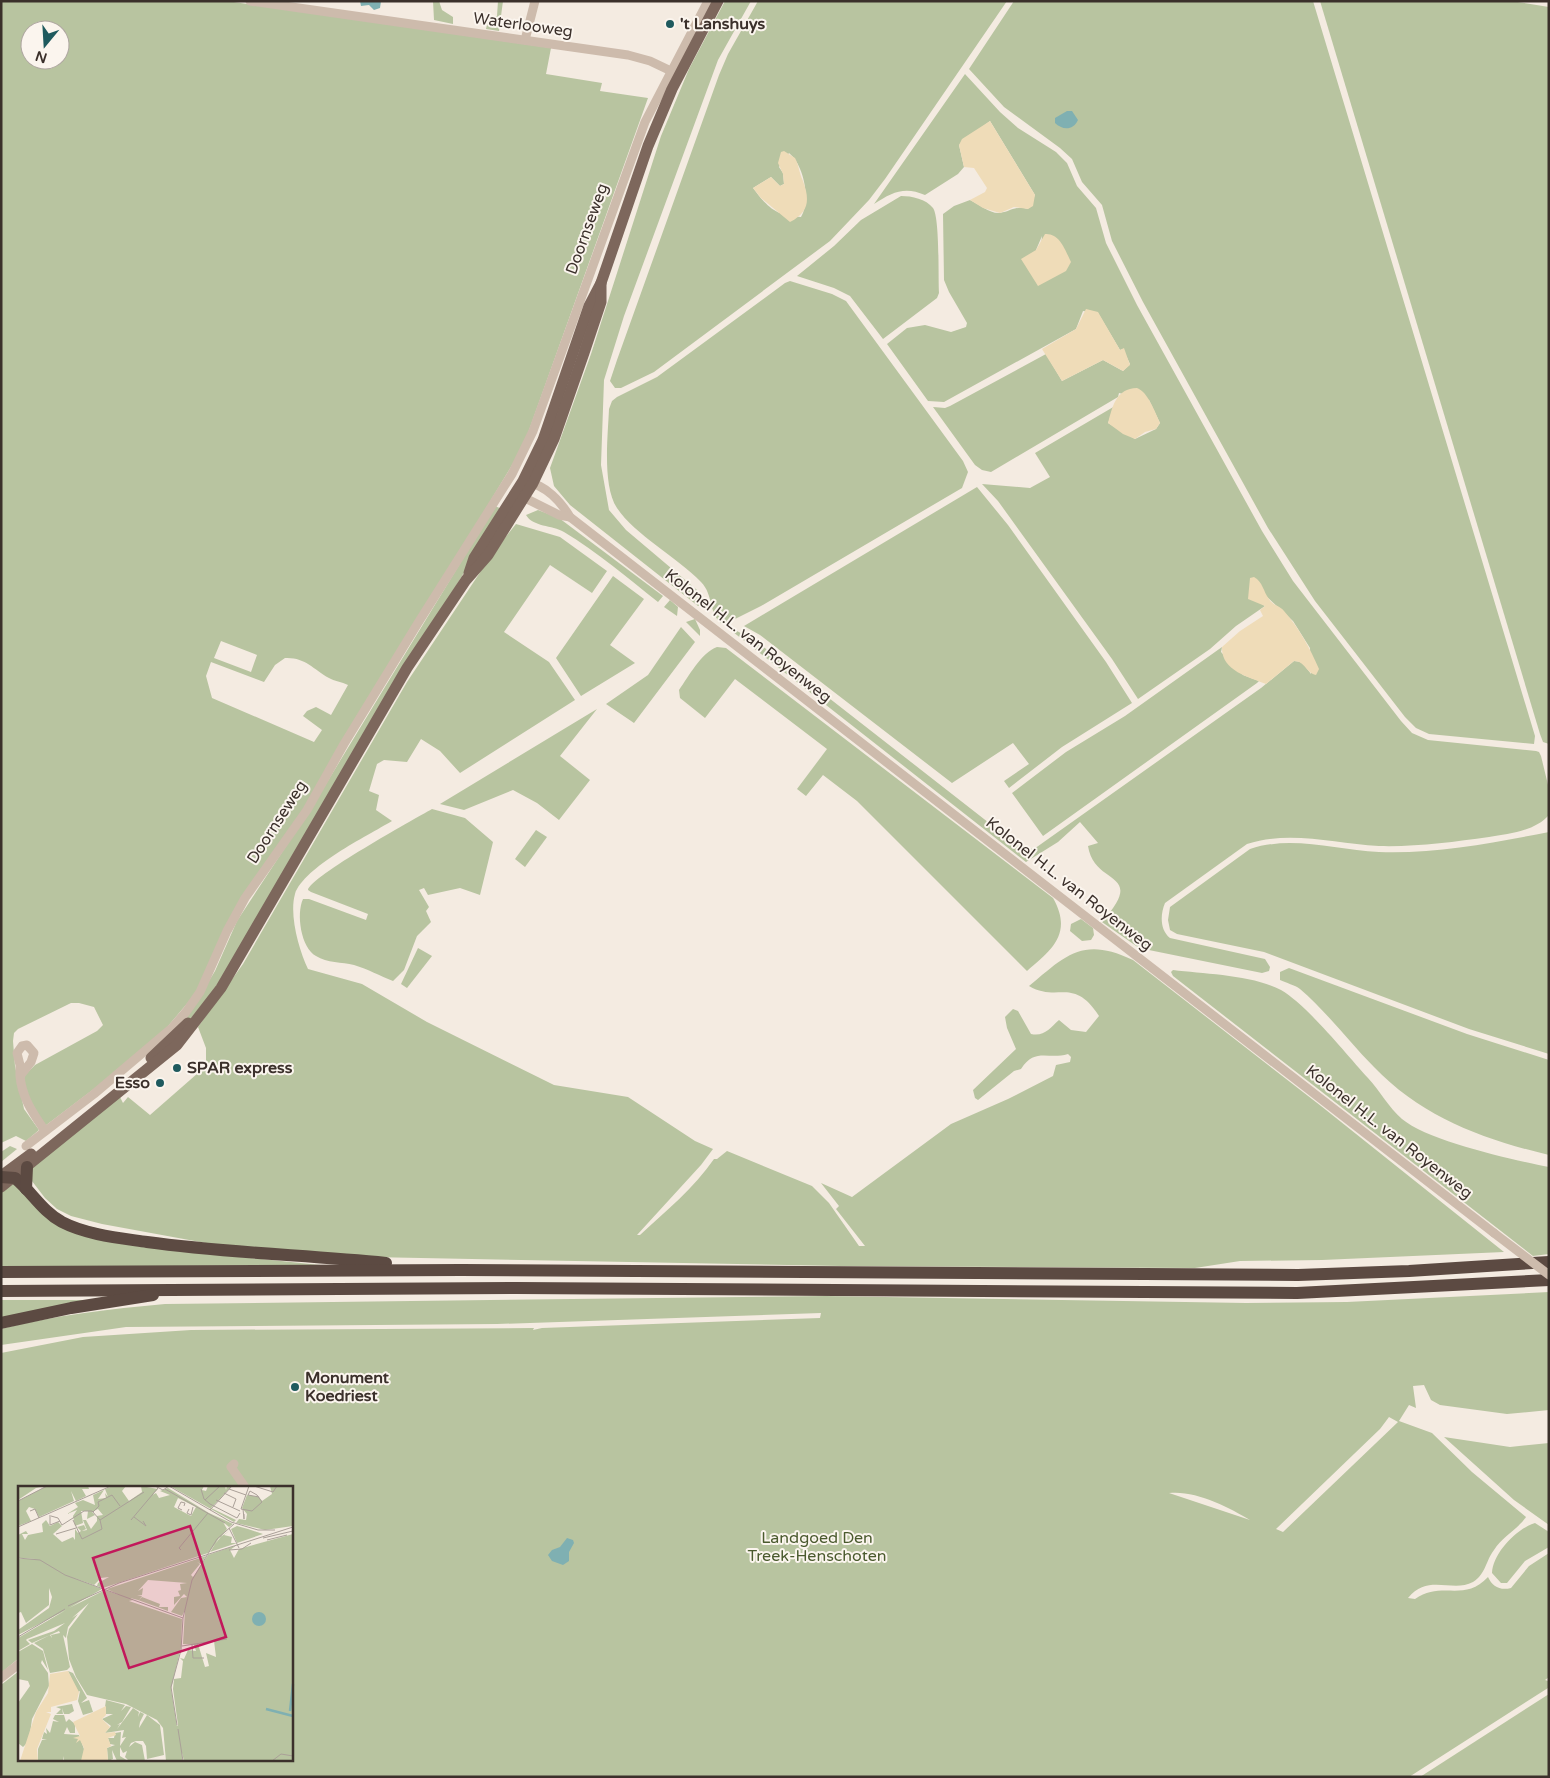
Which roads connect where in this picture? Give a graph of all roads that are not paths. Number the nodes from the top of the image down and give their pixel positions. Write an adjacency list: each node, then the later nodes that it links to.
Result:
1 (250, 1): 5 (street, Waterlooweg)
2 (535, 1): 5 (street)
3 (708, 1): 6 (street, Doornseweg)
4 (718, 1): 8 (main road, Doornseweg)
5 (524, 40): 6 (street, Waterlooweg)
6 (671, 71): 7 (street, Doornseweg)
7 (512, 474): 8 (street); 14 (street, Doornseweg)
8 (528, 482): 9 (main road, Doornseweg); 10 (street, Kolonel H.L. van Royenweg); 11 (main road, Doornseweg)
9 (525, 498): 10 (street, Kolonel H.L. van Royenweg); 11 (main road, Doornseweg)
10 (570, 517): 23 (street, Kolonel H.L. van Royenweg, bridge)
11 (466, 580): 12 (main road, Doornseweg)
12 (242, 954): 16 (main road, Doornseweg); 17 (main road, Doornseweg)
13 (20, 1076): 14 (street)
14 (45, 1131): 15 (street, Doornseweg)
15 (26, 1146)
16 (27, 1167): 17 (main road, Doornseweg); 19 (highway)
17 (5, 1177): 18 (main road, Doornseweg); 19 (highway)
18 (1, 1187)
19 (26, 1189): 21 (highway)
20 (1549, 1262): 21 (highway)
21 (461, 1270): 22 (highway)
22 (1, 1272)
23 (1549, 1275)
24 (1549, 1280): 25 (highway)
25 (174, 1290): 26 (highway); 27 (highway)
26 (1, 1291)
27 (1, 1323)
28 (234, 1464): 29 (street)
29 (244, 1486)
30 (18, 1665): 31 (street)
31 (1, 1678)

